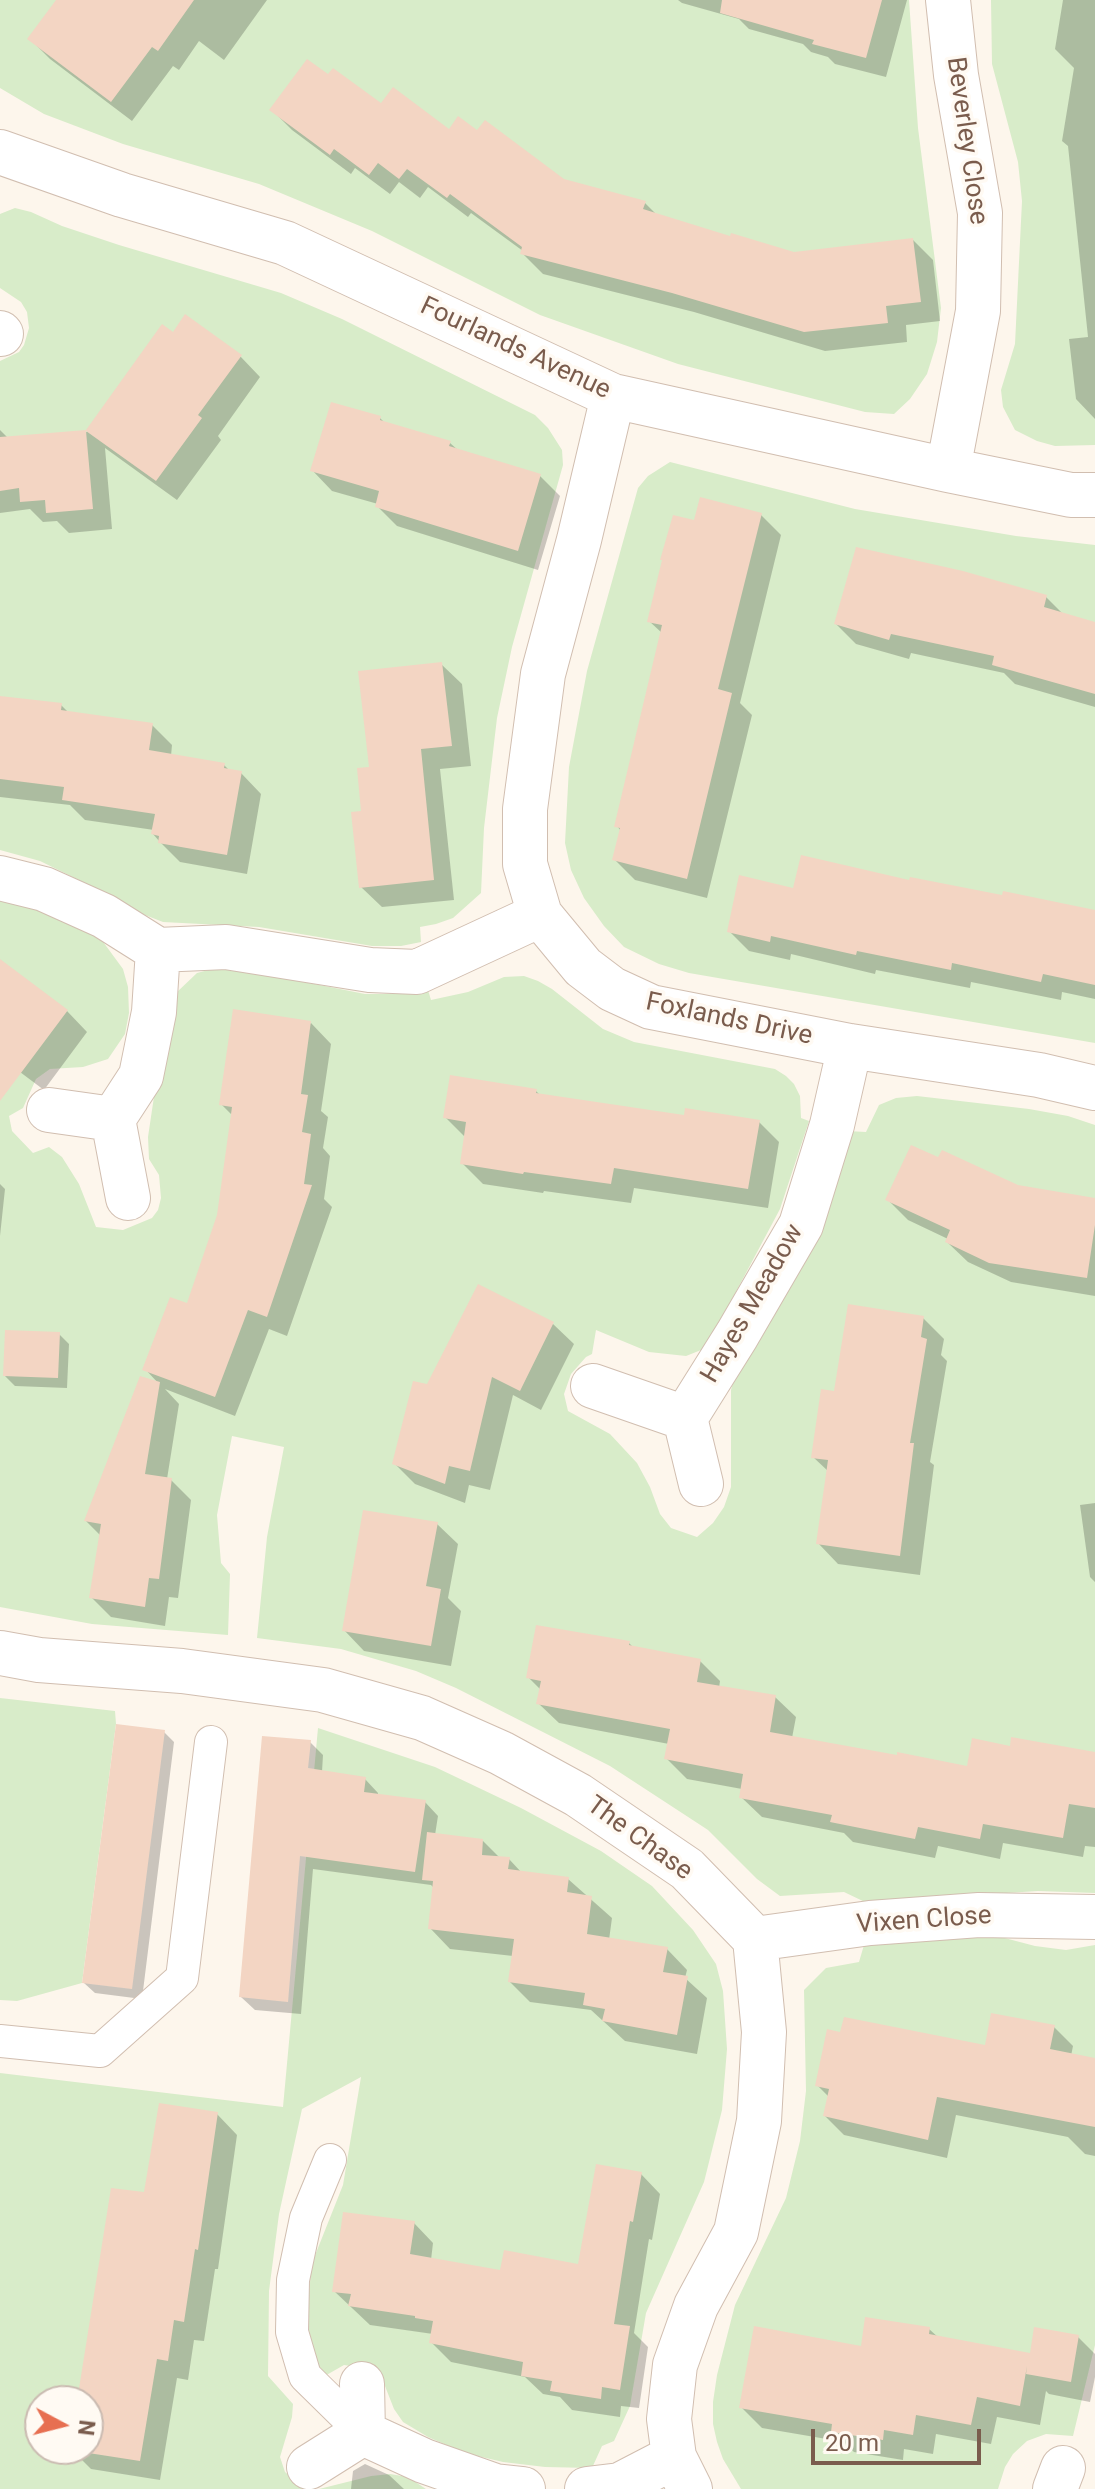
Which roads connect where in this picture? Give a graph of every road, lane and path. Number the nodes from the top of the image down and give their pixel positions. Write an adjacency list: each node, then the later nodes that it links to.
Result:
1 (948, 0): 4 (street, Beverley Close)
2 (0, 152): 3 (street, Fourlands Avenue)
3 (613, 396): 4 (street, Fourlands Avenue); 7 (street, Foxlands Drive)
4 (948, 470): 5 (street, Fourlands Avenue)
5 (1095, 495)
6 (0, 878): 8 (street)
7 (540, 915): 8 (street); 9 (street, Foxlands Drive)
8 (158, 950): 12 (street)
9 (850, 1046): 10 (street, Foxlands Drive); 15 (street, Hayes Meadow)
10 (1095, 1088)
11 (49, 1110): 12 (street)
12 (113, 1119): 13 (street)
13 (128, 1198)
14 (593, 1386): 15 (street)
15 (685, 1418): 16 (street)
16 (701, 1484)
17 (0, 1653): 20 (street, The Chase)
18 (211, 1742): 21 (lane)
19 (1095, 1917): 20 (street, Vixen Close)
20 (755, 1939): 26 (street)
21 (0, 2041)
22 (330, 2160): 24 (lane)
23 (362, 2384): 24 (street)
24 (363, 2433): 25 (street); 27 (street)
25 (309, 2467)
26 (682, 2473): 28 (street)
27 (523, 2489)
28 (587, 2489)

